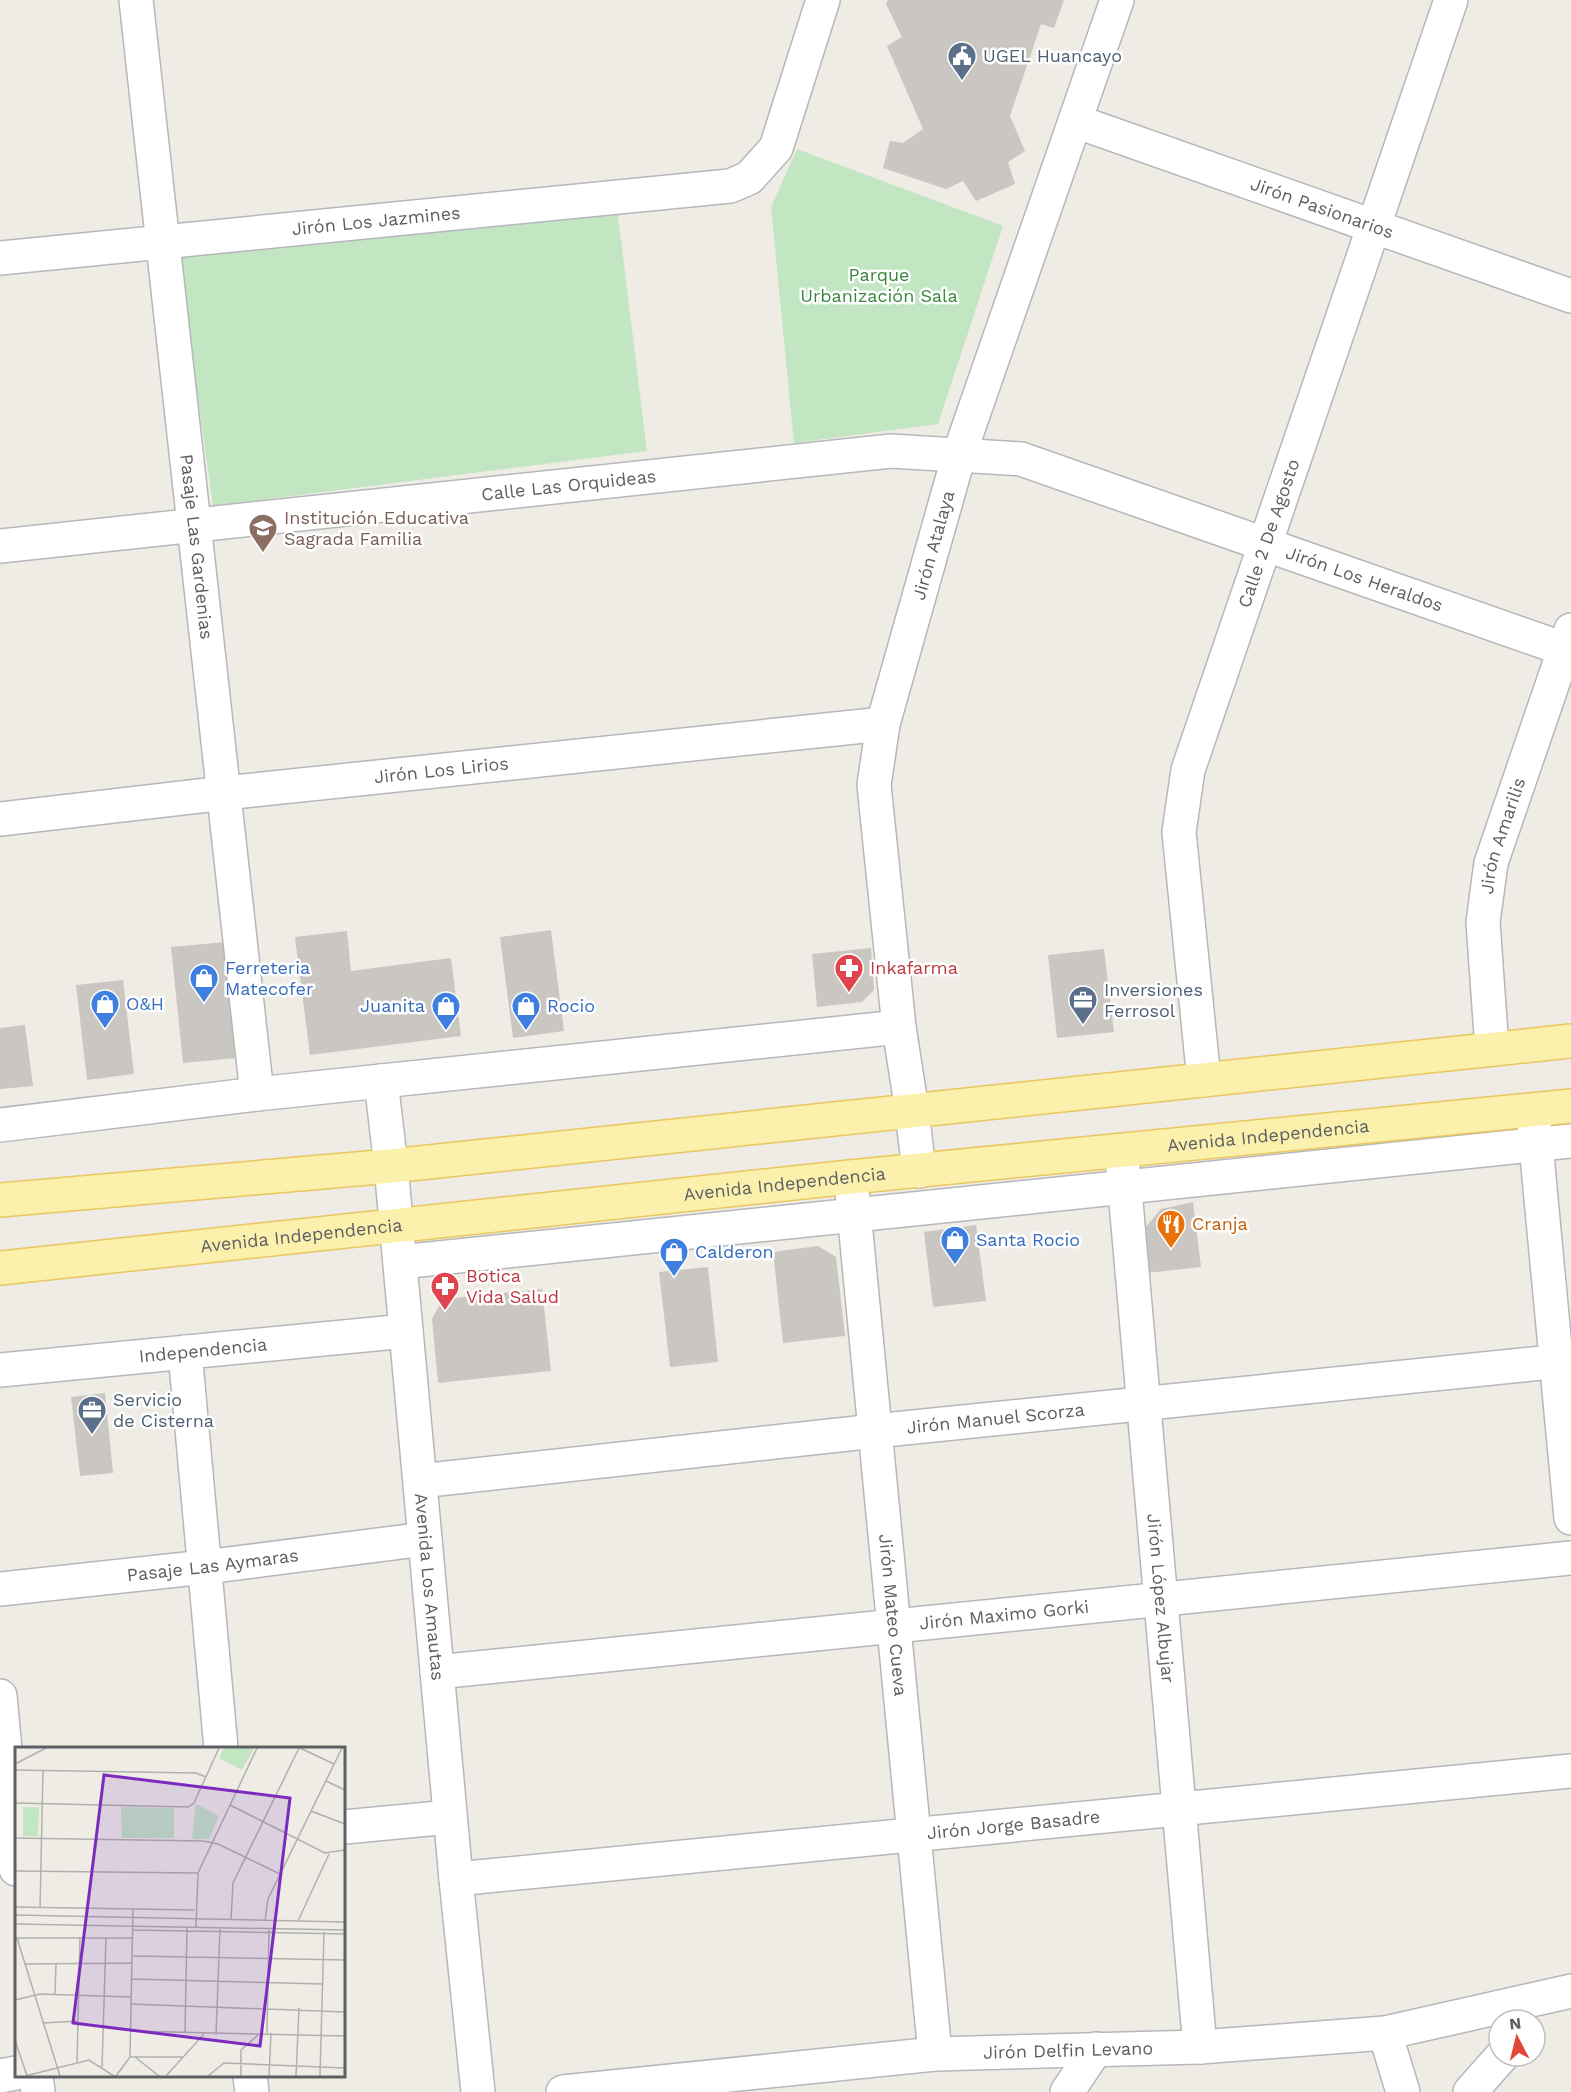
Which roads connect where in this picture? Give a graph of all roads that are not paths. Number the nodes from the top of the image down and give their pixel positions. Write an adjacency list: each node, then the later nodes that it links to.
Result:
1 (135, 0): 7 (street, Pasaje Las Gardenias)
2 (823, 0): 7 (street, Jirón Los Jazmines)
3 (1117, 0): 5 (street, Jirón Atalaya)
4 (1451, 0): 6 (street, Calle 2 De Agosto)
5 (1075, 121): 6 (street, Jirón Pasionarios); 10 (street, Jirón Atalaya)
6 (1374, 226): 9 (street, Jirón Pasionarios); 12 (street, Calle 2 De Agosto)
7 (163, 242): 8 (street, Jirón Los Jazmines); 11 (street, Pasaje Las Gardenias)
8 (0, 258)
9 (1571, 296)
10 (959, 454): 11 (street, Calle Las Orquideas); 12 (street, Jirón Los Heraldos); 15 (street, Jirón Atalaya)
11 (195, 526): 13 (street, Calle Las Orquideas); 16 (street, Pasaje Las Gardenias)
12 (1265, 544): 14 (street, Jirón Los Heraldos); 21 (street, Calle 2 De Agosto)
13 (0, 546)
14 (1568, 640): 20 (street, Jirón Amarilis)
15 (883, 724): 16 (street, Jirón Los Lirios); 18 (street, Jirón Atalaya)
16 (225, 794): 17 (street, Jirón Los Lirios); 23 (street, Pasaje Las Gardenias)
17 (0, 819)
18 (899, 1027): 22 (street); 26 (street, Jirón Atalaya)
19 (1571, 1041): 20 (main road)
20 (1492, 1049): 21 (main road)
21 (1204, 1080): 26 (main road)
22 (381, 1081): 23 (street); 31 (street, Avenida Los Amautas)
23 (257, 1094): 27 (street)
24 (1571, 1106): 25 (main road, Avenida Independencia)
25 (1533, 1110): 29 (street); 30 (main road, Avenida Independencia)
26 (912, 1111): 31 (main road); 32 (street, Jirón Atalaya)
27 (0, 1125)
28 (1571, 1141): 29 (street, Avenida Independencia)
29 (1536, 1145): 34 (street, Avenida Independencia); 42 (street)
30 (1122, 1151): 32 (main road, Avenida Independencia); 34 (street, Jirón López Albujar)
31 (391, 1166): 35 (main road); 37 (street, Avenida Los Amautas)
32 (919, 1171): 33 (main road, Avenida Independencia)
33 (850, 1177): 36 (street, Jirón Mateo Cueva); 37 (main road, Avenida Independencia)
34 (1124, 1189): 36 (street, Avenida Independencia); 44 (street, Jirón López Albujar)
35 (0, 1200)
36 (854, 1213): 38 (street, Avenida Independencia); 45 (street, Jirón Mateo Cueva)
37 (397, 1226): 38 (street, Avenida Los Amautas); 39 (main road, Avenida Independencia)
38 (400, 1262): 40 (street, Avenida Los Amautas)
39 (0, 1268)
40 (406, 1331): 41 (street, Independencia); 46 (street, Avenida Los Amautas)
41 (185, 1352): 43 (street, Independencia); 50 (street)
42 (1564, 1360): 44 (street, Jirón Manuel Scorza); 47 (street)
43 (0, 1370)
44 (1143, 1403): 45 (street, Jirón Manuel Scorza); 52 (street, Jirón López Albujar)
45 (875, 1431): 46 (street, Jirón Manuel Scorza); 53 (street, Jirón Mateo Cueva)
46 (420, 1481): 48 (street, Avenida Los Amautas)
47 (1571, 1518)
48 (425, 1539): 50 (street, Pasaje Las Aymaras); 54 (street, Avenida Los Amautas)
49 (1571, 1558): 52 (street, Jirón Maximo Gorki)
50 (205, 1567): 51 (street, Pasaje Las Aymaras); 56 (street)
51 (0, 1589)
52 (1160, 1599): 53 (street, Jirón Maximo Gorki); 58 (street, Jirón López Albujar)
53 (894, 1626): 54 (street, Jirón Maximo Gorki); 61 (street, Jirón Mateo Cueva)
54 (437, 1672): 59 (street, Avenida Los Amautas)
55 (0, 1696): 62 (street)
56 (221, 1747)
57 (1571, 1771): 58 (street, Jirón Jorge Basadre)
58 (1178, 1808): 61 (street, Jirón Jorge Basadre); 67 (street, Jirón López Albujar)
59 (450, 1816): 60 (street); 63 (street, Avenida Los Amautas)
60 (345, 1827)
61 (915, 1834): 63 (street, Jirón Jorge Basadre); 69 (street, Jirón Mateo Cueva)
62 (12, 1861)
63 (456, 1879): 77 (street, Avenida Los Amautas)
64 (1564, 1993): 65 (street); 66 (street, Jirón Delfin Levano)
65 (1547, 2008)
66 (1384, 2033): 67 (street, Jirón Delfin Levano); 80 (street)
67 (1200, 2047): 68 (street, Jirón Delfin Levano)
68 (1096, 2049): 69 (street, Jirón Delfin Levano); 79 (street)
69 (935, 2054): 78 (street, Jirón Delfin Levano)
70 (1491, 2068): 81 (street)
71 (15, 2073): 72 (street)
72 (0, 2076)
73 (36, 2077): 75 (street)
74 (250, 2077): 76 (street)
75 (38, 2092)
76 (252, 2092)
77 (478, 2092)
78 (563, 2092)
79 (1067, 2092)
80 (1402, 2092)
81 (1470, 2092)

